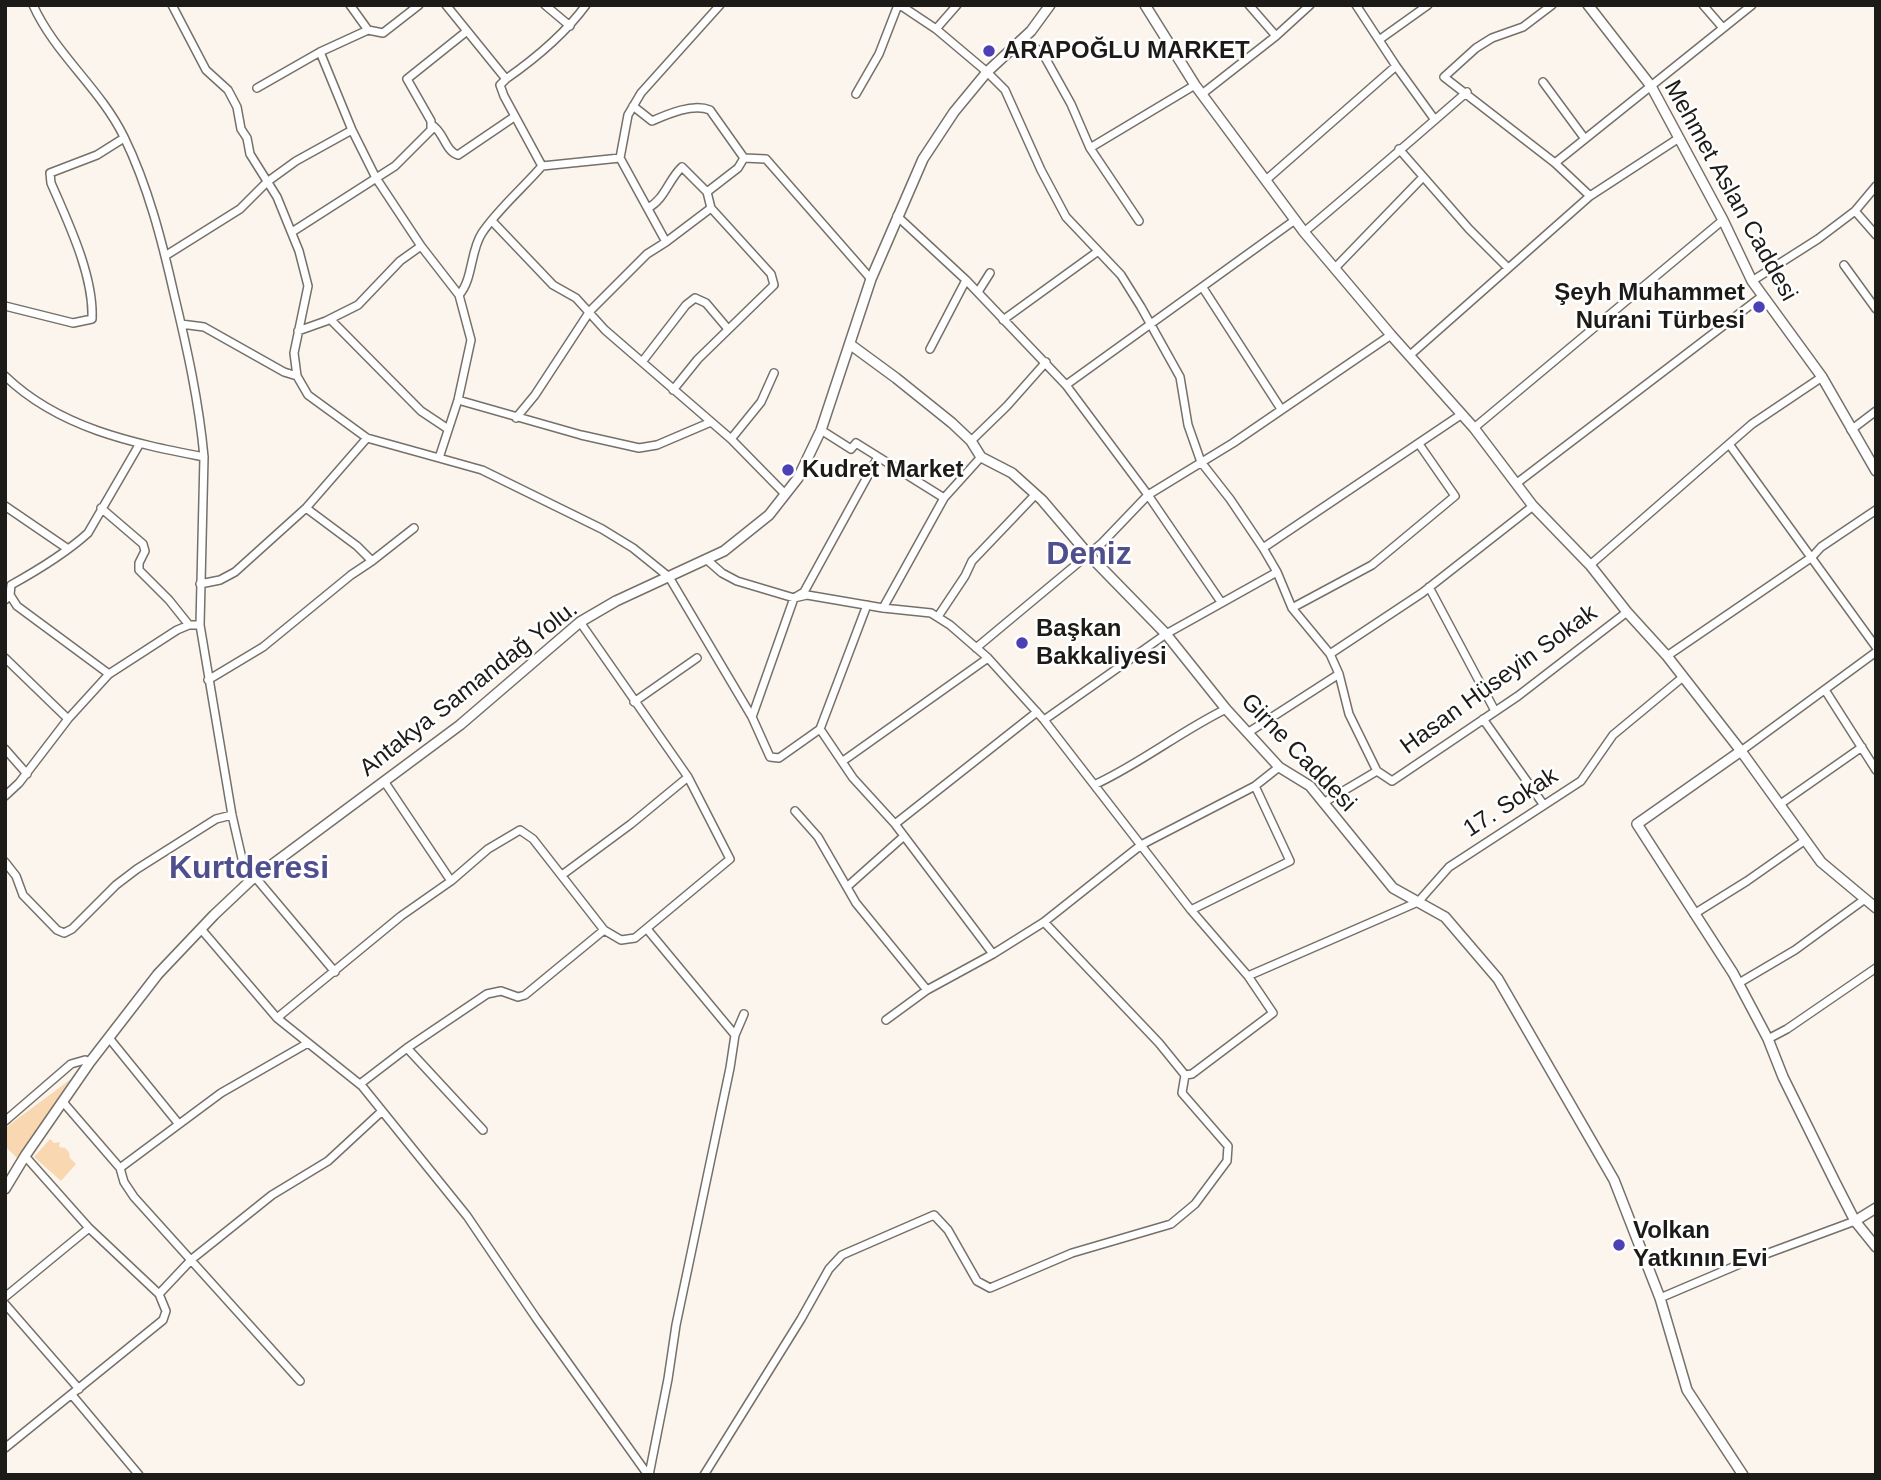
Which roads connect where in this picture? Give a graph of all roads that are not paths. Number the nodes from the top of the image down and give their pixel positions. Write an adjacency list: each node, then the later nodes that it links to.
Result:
1 (33, 5): 45 (street)
2 (172, 5): 57 (street)
3 (350, 5): 24 (street)
4 (419, 5): 24 (street)
5 (446, 5): 25 (street)
6 (545, 5): 21 (street)
7 (586, 5): 21 (street)
8 (720, 5): 40 (street)
9 (899, 5): 22 (street); 38 (street)
10 (957, 5): 22 (street)
11 (1050, 5): 27 (street, Antakya Samandağ Yolu.)
12 (1145, 5): 34 (street)
13 (1249, 5): 26 (street)
14 (1310, 5): 26 (street)
15 (1356, 5): 28 (street)
16 (1428, 5): 28 (street)
17 (1552, 5): 37 (street)
18 (1588, 5): 35 (street, Mehmet Aslan Caddesi)
19 (1703, 5): 23 (street)
20 (1752, 5): 23 (street)
21 (570, 26): 32 (street)
22 (936, 29): 31 (street)
23 (1723, 29): 35 (street)
24 (368, 30): 29 (street)
25 (467, 32): 32 (street); 43 (street)
26 (1276, 36): 39 (street)
27 (1021, 40): 31 (street, Antakya Samandağ Yolu.); 48 (street)
28 (1379, 40): 30 (street)
29 (320, 52): 36 (street); 44 (street)
30 (1396, 66): 42 (street); 56 (street)
31 (987, 72): 64 (street, Antakya Samandağ Yolu.); 74 (street)
32 (506, 79): 41 (street)
33 (1543, 82): 47 (street)
34 (1195, 85): 39 (street); 48 (street)
35 (1651, 86): 46 (street, Mehmet Aslan Caddesi); 47 (street)
36 (257, 88)
37 (1467, 92): 42 (street); 52 (street)
38 (856, 94)
39 (1202, 94): 56 (street)
40 (633, 106): 50 (street); 51 (street)
41 (514, 117): 43 (street); 53 (street)
42 (1435, 120): 49 (street)
43 (432, 125): 55 (street)
44 (352, 130): 55 (street); 57 (street)
45 (124, 138): 75 (street); 87 (street)
46 (1679, 138): 60 (street); 66 (street, Mehmet Aslan Caddesi)
47 (1586, 139): 52 (street)
48 (1090, 148): 68 (street)
49 (1399, 149): 54 (street); 70 (street)
50 (620, 158): 53 (street); 61 (street)
51 (744, 158): 59 (street); 80 (street)
52 (1555, 163): 60 (street)
53 (542, 166): 67 (street)
54 (1423, 177): 77 (street); 78 (street)
55 (376, 178): 69 (street); 73 (street)
56 (1266, 180): 65 (street)
57 (267, 182): 69 (street); 75 (street)
58 (1876, 186): 63 (street)
59 (707, 192): 61 (street); 62 (street)
60 (1590, 196): 78 (street)
61 (648, 208): 72 (street)
62 (711, 208): 72 (street); 94 (street)
63 (1855, 211): 71 (street); 82 (street)
64 (897, 216): 80 (street, Antakya Samandağ Yolu.); 81 (street)
65 (1295, 220): 70 (street); 83 (street)
66 (1723, 220): 82 (street, Mehmet Aslan Caddesi); 114 (street)
67 (492, 221): 85 (street); 89 (street)
68 (1139, 221)
69 (292, 232): 95 (street)
70 (1304, 232): 77 (street)
71 (1876, 235)
72 (666, 243): 89 (street)
73 (421, 246): 85 (street); 90 (street)
74 (1097, 252): 91 (street); 93 (street)
75 (165, 256): 92 (street)
76 (1844, 265): 88 (street)
77 (1335, 268): 96 (street)
78 (1508, 268): 99 (street)
79 (990, 273): 84 (street)
80 (871, 279): 97 (street, Antakya Samandağ Yolu.)
81 (966, 280): 84 (street); 98 (street)
82 (1752, 281): 86 (street, Mehmet Aslan Caddesi)
83 (1203, 288): 93 (street); 109 (street)
84 (978, 292): 91 (street)
85 (459, 295): 108 (street)
86 (1761, 297): 105 (street, Mehmet Aslan Caddesi); 130 (street)
87 (5, 306)
88 (1876, 309)
89 (590, 311): 100 (street); 112 (street)
90 (330, 319): 95 (street); 115 (street)
91 (1003, 320): 101 (street)
92 (181, 324): 104 (street); 124 (street)
93 (1149, 324): 106 (street); 128 (street)
94 (728, 329): 100 (street); 107 (street)
95 (298, 331): 104 (street)
96 (1391, 335): 99 (street); 109 (street)
97 (850, 345): 116 (street, Antakya Samandağ Yolu.); 120 (street)
98 (930, 349)
99 (1409, 356): 111 (street)
100 (642, 362): 107 (street)
101 (1046, 362): 106 (street); 120 (street)
102 (774, 373): 119 (street)
103 (5, 376): 123 (street)
104 (297, 376): 118 (street)
105 (1822, 377): 117 (street, Mehmet Aslan Caddesi); 122 (street)
106 (1066, 385): 133 (street)
107 (673, 390): 113 (street)
108 (458, 400): 112 (street); 115 (street)
109 (1282, 409): 128 (street)
110 (1876, 411): 117 (street)
111 (1462, 414): 114 (street); 121 (street)
112 (516, 418): 113 (street)
113 (711, 422): 119 (street)
114 (1474, 428): 130 (street)
115 (448, 429): 126 (street)
116 (821, 430): 127 (street); 131 (street, Antakya Samandağ Yolu.)
117 (1851, 430): 129 (street, Mehmet Aslan Caddesi)
118 (367, 438): 126 (street); 138 (street)
119 (731, 439): 131 (street)
120 (971, 441): 125 (street)
121 (1419, 444): 141 (street); 158 (street)
122 (1729, 444): 144 (street); 147 (street)
123 (139, 445): 124 (street); 137 (street)
124 (204, 457): 151 (street)
125 (981, 457): 132 (street, Girne Caddesi); 134 (street)
126 (439, 458): 149 (street)
127 (877, 458): 134 (street); 154 (street)
128 (1201, 462): 133 (street); 141 (street)
129 (1876, 471)
130 (1517, 483): 136 (street)
131 (784, 494): 145 (street, Antakya Samandağ Yolu.)
132 (1035, 495): 143 (street, Girne Caddesi); 160 (street)
133 (1148, 495): 143 (street); 155 (street)
134 (944, 498): 157 (street)
135 (5, 506): 142 (street)
136 (1533, 506): 147 (street); 152 (street)
137 (101, 508): 142 (street); 162 (street)
138 (306, 508): 146 (street); 151 (street)
139 (1876, 510): 144 (street)
140 (414, 528): 146 (street)
141 (1263, 548): 148 (street)
142 (68, 549): 150 (street)
143 (1088, 554): 164 (street, Girne Caddesi); 165 (street)
144 (1812, 557): 166 (street); 168 (street)
145 (706, 559): 149 (street, Antakya Samandağ Yolu.); 154 (street)
146 (372, 561): 175 (street)
147 (1590, 565): 159 (street)
148 (1277, 572): 155 (street); 158 (street)
149 (669, 577): 161 (street, Antakya Samandağ Yolu.); 181 (street)
150 (8, 583): 153 (street)
151 (200, 584): 163 (street)
152 (1429, 587): 167 (street); 179 (street)
153 (8, 598): 172 (street)
154 (794, 598): 156 (street); 181 (street)
155 (1221, 602): 164 (street)
156 (867, 605): 157 (street); 185 (street)
157 (883, 608): 160 (street)
158 (1292, 608): 167 (street)
159 (1627, 612): 168 (street); 179 (street, Hasan Hüseyin Sokak)
160 (939, 615): 165 (street)
161 (580, 622): 177 (street); 196 (street, Antakya Samandağ Yolu.)
162 (190, 625): 163 (street); 172 (street)
163 (200, 625): 175 (street)
164 (1166, 635): 178 (street, Girne Caddesi); 184 (street)
165 (976, 648): 171 (street)
166 (1876, 650): 176 (street)
167 (1330, 654): 173 (street)
168 (1667, 656): 174 (street)
169 (697, 657): 177 (street)
170 (5, 658): 182 (street)
171 (988, 658): 180 (street); 190 (street)
172 (109, 674): 182 (street)
173 (1339, 674): 186 (street); 193 (street)
174 (1683, 677): 189 (street); 201 (street, 17. Sokak)
175 (208, 680): 204 (street)
176 (1825, 690): 187 (street); 189 (street)
177 (634, 702): 195 (street)
178 (1226, 709): 186 (street, Girne Caddesi); 197 (street)
179 (1495, 710): 183 (street, Hasan Hüseyin Sokak)
180 (1037, 712): 184 (street); 205 (street)
181 (752, 717): 185 (street)
182 (68, 719): 194 (street)
183 (1483, 719): 193 (street, Hasan Hüseyin Sokak); 201 (street)
184 (1044, 720): 197 (street)
185 (820, 729): 190 (street)
186 (1249, 732): 191 (street, Girne Caddesi)
187 (1862, 747): 192 (street); 202 (street)
188 (5, 749): 194 (street)
189 (1741, 751): 202 (street); 218 (street)
190 (842, 761): 205 (street)
191 (1279, 767): 198 (street); 200 (street, Girne Caddesi)
192 (1876, 770)
193 (1377, 771): 200 (street, Hasan Hüseyin Sokak)
194 (27, 774): 199 (street)
195 (688, 777): 210 (street); 221 (street)
196 (384, 781): 211 (street, Antakya Samandağ Yolu.); 212 (street)
197 (1096, 784): 208 (street)
198 (1255, 786): 208 (street); 217 (street)
199 (5, 796)
200 (1323, 803): 215 (street, Girne Caddesi)
201 (1544, 804): 215 (street, 17. Sokak)
202 (1779, 805): 207 (street)
203 (795, 811): 213 (street)
204 (232, 815): 209 (street); 211 (street)
205 (895, 824): 206 (street)
206 (904, 836): 213 (street); 223 (street)
207 (1804, 841): 214 (street); 218 (street)
208 (1141, 845): 217 (street); 219 (street)
209 (5, 862)
210 (562, 875): 212 (street); 222 (street)
211 (253, 879): 220 (street, Antakya Samandağ Yolu.); 225 (street)
212 (451, 881): 225 (street)
213 (848, 886): 228 (street)
214 (1865, 899): 216 (street); 227 (street)
215 (1418, 902): 226 (street); 256 (street, Girne Caddesi)
216 (1876, 908)
217 (1191, 910): 226 (street)
218 (1694, 914): 227 (street)
219 (1044, 922): 223 (street); 238 (street)
220 (201, 929): 230 (street); 233 (street, Antakya Samandağ Yolu.)
221 (647, 929): 222 (street); 232 (street)
222 (604, 930): 236 (street)
223 (993, 954): 228 (street)
224 (1876, 968): 234 (street)
225 (335, 972): 230 (street)
226 (1248, 976): 238 (street)
227 (1738, 983): 234 (street)
228 (927, 990): 231 (street)
229 (744, 1014): 232 (street)
230 (277, 1018): 235 (street)
231 (886, 1020)
232 (735, 1034): 263 (street)
233 (109, 1038): 237 (street, Antakya Samandağ Yolu.); 244 (street)
234 (1768, 1039): 250 (street)
235 (308, 1043): 239 (street); 244 (street)
236 (407, 1048): 239 (street); 245 (street)
237 (90, 1062): 240 (street, Antakya Samandağ Yolu.); 243 (street)
238 (1185, 1075): 264 (street)
239 (359, 1084): 242 (street)
240 (63, 1102): 246 (street, Antakya Samandağ Yolu.); 247 (street)
241 (5, 1108): 243 (street)
242 (381, 1112): 253 (street); 263 (street)
243 (8, 1119)
244 (177, 1124): 247 (street)
245 (483, 1130)
246 (25, 1156): 248 (street, Antakya Samandağ Yolu.); 251 (street)
247 (120, 1168): 253 (street)
248 (5, 1189)
249 (1876, 1208): 250 (street)
250 (1855, 1222): 252 (street); 256 (street)
251 (89, 1228): 254 (street); 255 (street)
252 (1876, 1247)
253 (192, 1259): 254 (street); 258 (street)
254 (159, 1294): 259 (street)
255 (5, 1297)
256 (1660, 1298): 265 (street, Girne Caddesi)
257 (5, 1304): 259 (street)
258 (300, 1381)
259 (79, 1389): 260 (street)
260 (72, 1395): 261 (street); 262 (street)
261 (5, 1448)
262 (139, 1475)
263 (649, 1475)
264 (704, 1475)
265 (1743, 1475)

